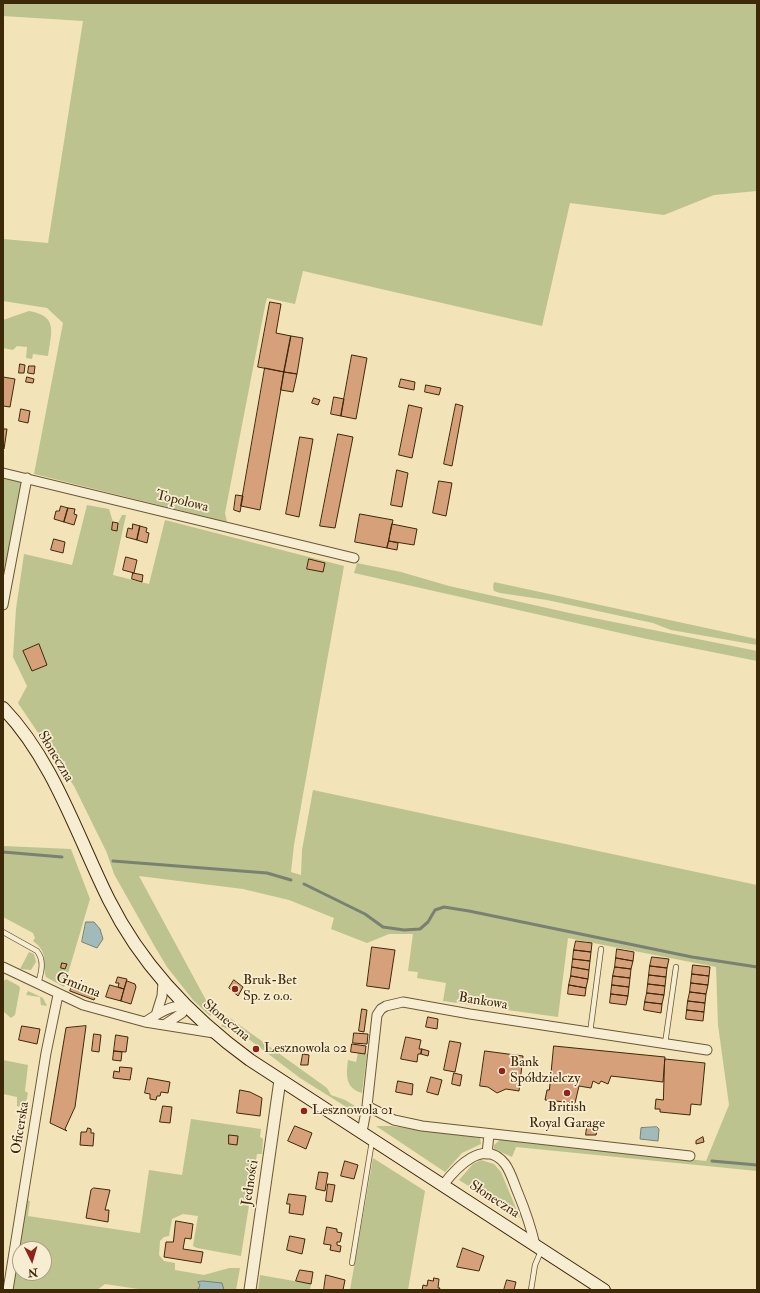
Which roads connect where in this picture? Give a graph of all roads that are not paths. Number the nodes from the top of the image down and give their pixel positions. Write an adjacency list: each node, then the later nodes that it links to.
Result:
1 (3, 473): 2 (street, Topolowa)
2 (27, 478): 3 (street, Topolowa); 4 (street)
3 (354, 558)
4 (3, 605)
5 (3, 708): 10 (main road, Słoneczna)
6 (3, 932): 11 (lane)
7 (601, 949): 18 (lane)
8 (3, 967): 11 (street, Gminna)
9 (676, 967): 19 (lane)
10 (163, 982): 13 (main road, Słoneczna); 14 (street)
11 (38, 984): 12 (street, Gminna)
12 (58, 995): 15 (street, Gminna); 31 (street, Oficerska)
13 (185, 1006): 14 (street); 16 (street); 17 (main road, Słoneczna)
14 (156, 1015): 15 (street)
15 (148, 1022): 16 (street, Gminna)
16 (164, 1025): 17 (street, Gminna)
17 (214, 1033): 21 (main road, Słoneczna)
18 (590, 1033): 19 (street, Bankowa); 22 (street, Bankowa)
19 (665, 1044): 20 (street, Bankowa)
20 (707, 1050)
21 (280, 1080): 23 (main road, Słoneczna); 32 (street, Jedności)
22 (367, 1106): 23 (street, Bankowa); 24 (street)
23 (362, 1132): 25 (main road, Słoneczna)
24 (489, 1134): 26 (street); 27 (street)
25 (372, 1139): 28 (main road, Słoneczna); 30 (lane)
26 (487, 1154): 28 (street); 29 (street)
27 (690, 1156)
28 (443, 1185): 29 (main road, Słoneczna)
29 (538, 1247): 33 (lane); 34 (main road, Słoneczna)
30 (352, 1263)
31 (8, 1290)
32 (250, 1290)
33 (531, 1290)
34 (604, 1290)

